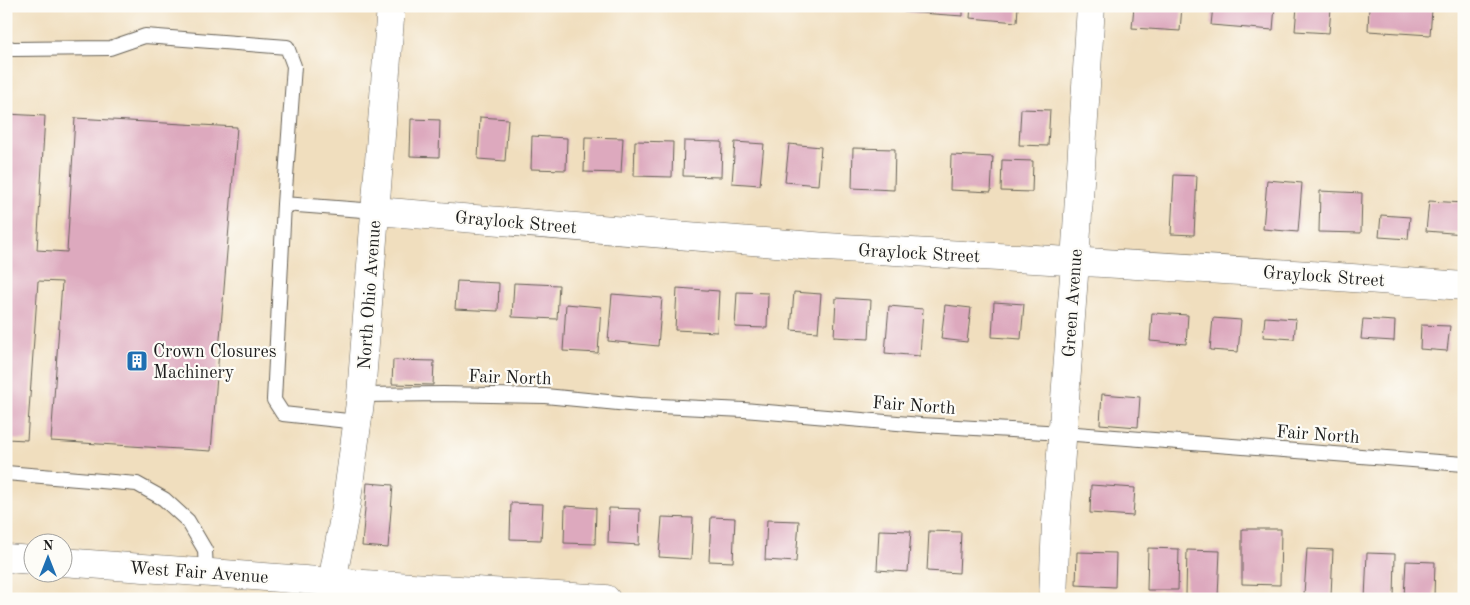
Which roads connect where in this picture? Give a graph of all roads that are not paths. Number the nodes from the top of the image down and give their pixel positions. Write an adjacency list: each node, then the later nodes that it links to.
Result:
1 (391, 6): 6 (street, North Ohio Avenue)
2 (1091, 6): 7 (street, Green Avenue)
3 (7, 48): 4 (lane); 5 (lane)
4 (6, 54)
5 (284, 204): 6 (lane); 10 (lane)
6 (376, 211): 7 (street, Graylock Street); 9 (street, North Ohio Avenue)
7 (1075, 262): 8 (street, Graylock Street); 11 (street, Green Avenue)
8 (1464, 286)
9 (361, 395): 10 (street, North Ohio Avenue); 11 (lane, Fair North)
10 (357, 422): 18 (street, North Ohio Avenue)
11 (1063, 433): 12 (lane, Fair North); 20 (street, Green Avenue)
12 (1464, 464)
13 (6, 473): 17 (lane)
14 (6, 558): 15 (street)
15 (22, 559)
16 (72, 563): 17 (street, West Fair Avenue)
17 (206, 572): 18 (street, West Fair Avenue)
18 (332, 582): 19 (street, West Fair Avenue)
19 (606, 599)
20 (1053, 599)

